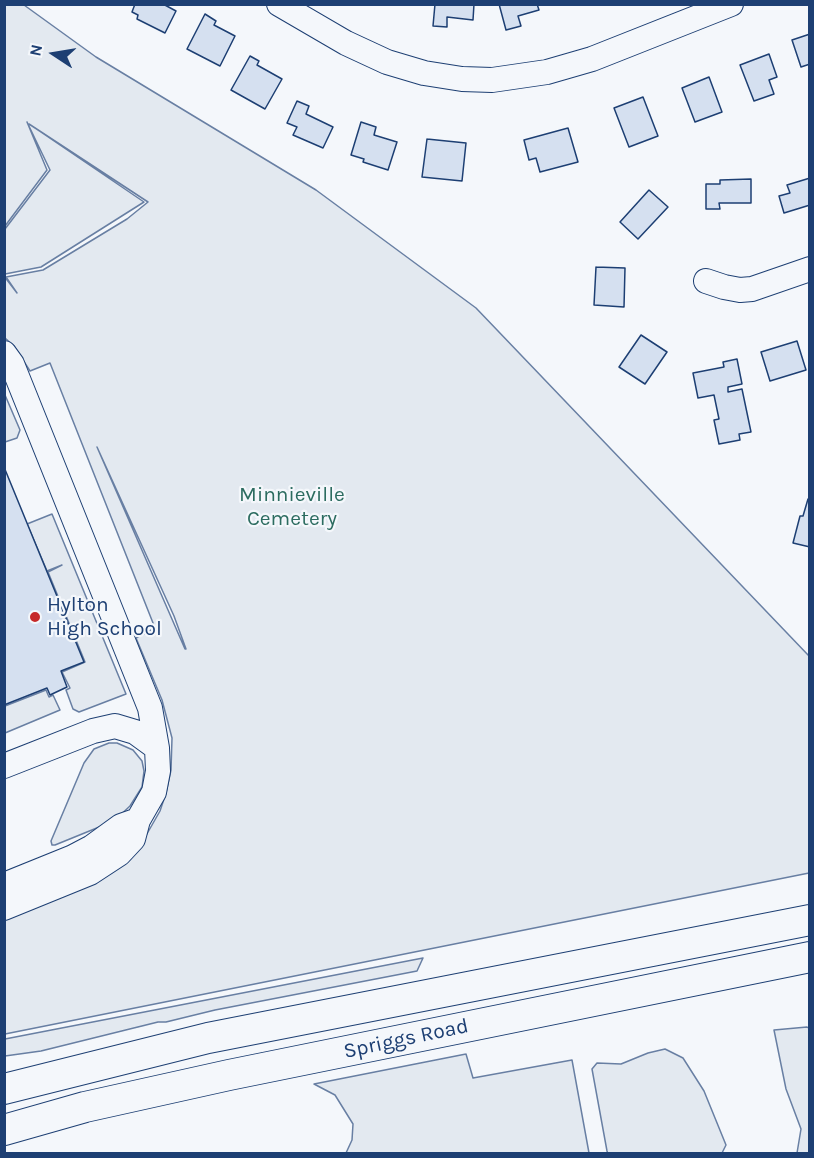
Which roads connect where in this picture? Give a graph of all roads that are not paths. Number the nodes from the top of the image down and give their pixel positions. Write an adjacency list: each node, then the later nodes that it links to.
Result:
1 (279, 4): 2 (street)
2 (731, 4)
3 (810, 269): 4 (street)
4 (706, 281)
5 (4, 353): 6 (street)
6 (157, 748): 7 (street); 8 (street)
7 (4, 766)
8 (138, 820): 9 (street); 10 (street)
9 (4, 885)
10 (4, 908)
11 (810, 920): 13 (main road, Spriggs Road)
12 (810, 957): 14 (main road, Spriggs Road)
13 (4, 1089)
14 (4, 1130)

